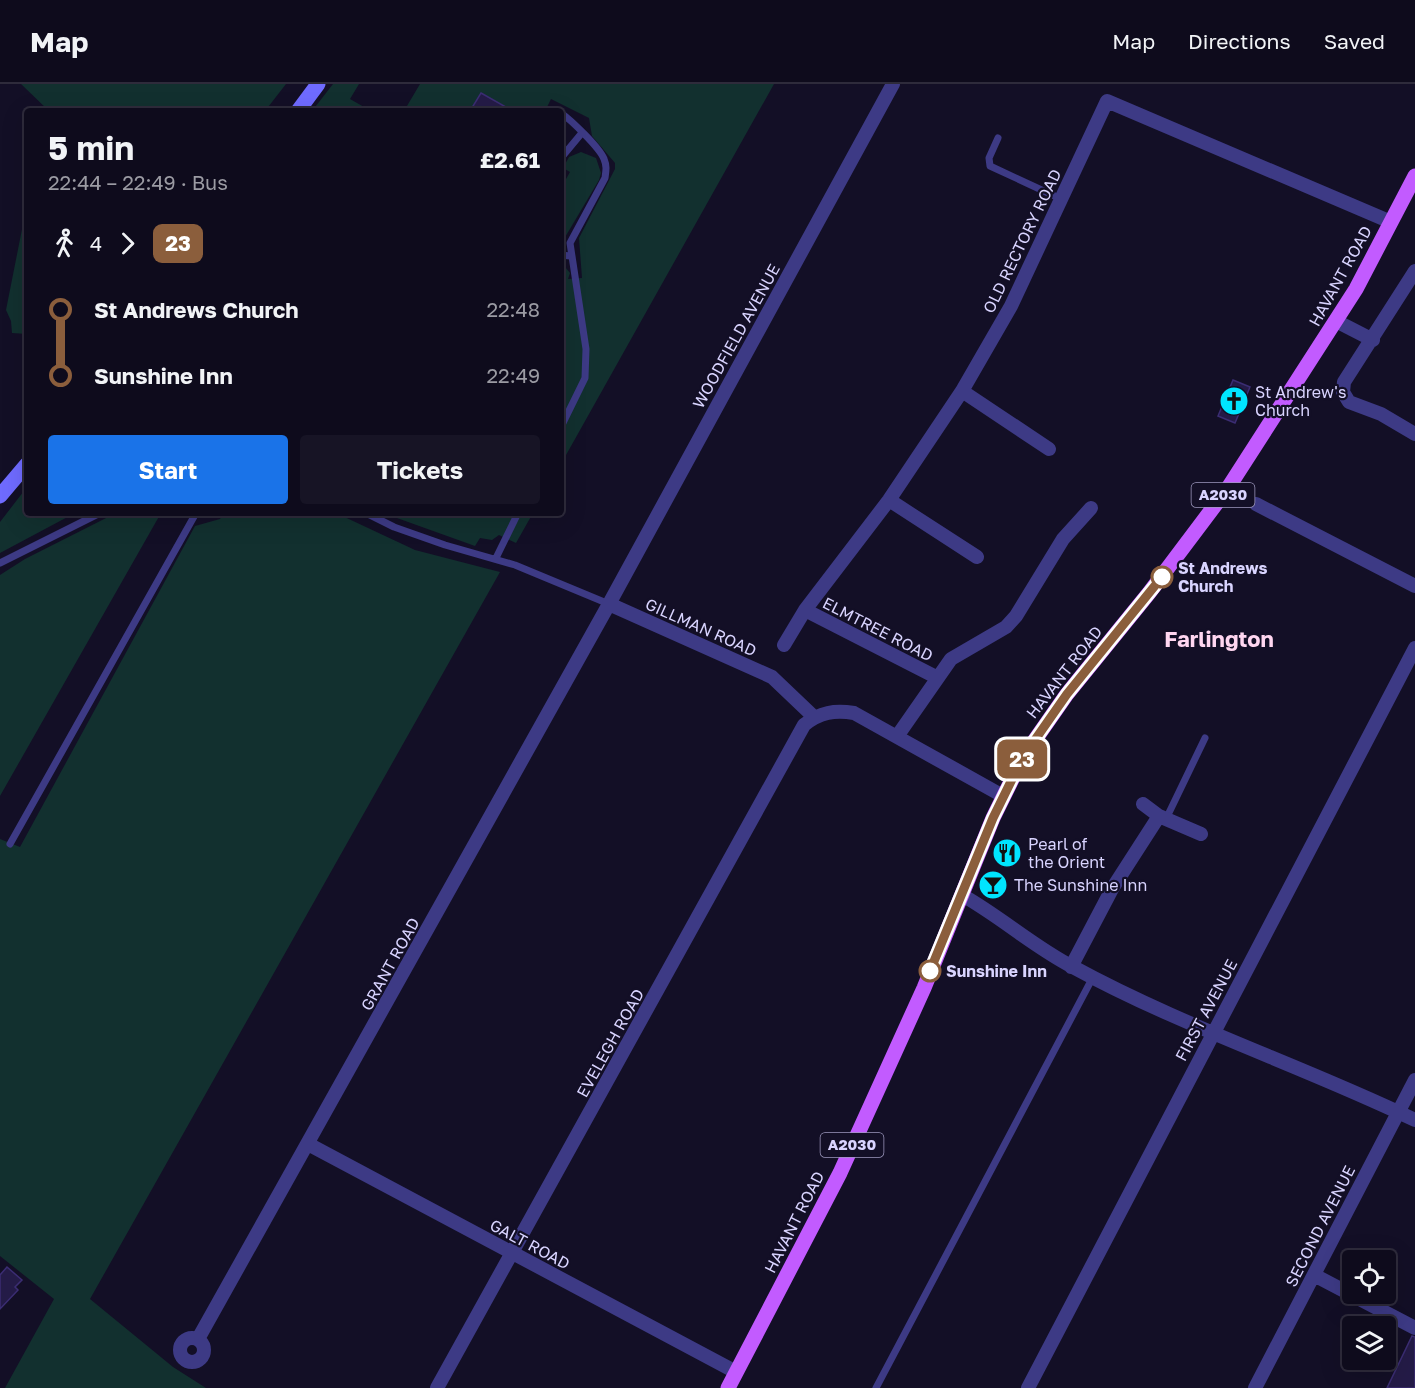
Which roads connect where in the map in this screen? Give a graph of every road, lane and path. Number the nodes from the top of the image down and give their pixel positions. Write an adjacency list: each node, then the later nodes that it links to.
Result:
1 (318, 84): 3 (main road)
2 (893, 84): 33 (street, WOODFIELD AVENUE)
3 (300, 108)
4 (564, 116): 5 (lane)
5 (581, 134): 7 (lane); 12 (lane)
6 (998, 138): 9 (lane)
7 (564, 154)
8 (1415, 176): 10 (main road, HAVANT ROAD / A2030)
9 (1061, 199): 10 (street, OLD RECTORY ROAD); 16 (street, OLD RECTORY ROAD)
10 (1391, 222): 14 (main road, HAVANT ROAD / A2030)
11 (564, 255): 12 (lane)
12 (570, 256): 17 (lane)
13 (1415, 271): 15 (street)
14 (1336, 321): 15 (street); 41 (main road, HAVANT ROAD / A2030)
15 (1373, 340): 18 (street)
16 (962, 392): 19 (street); 22 (street, OLD RECTORY ROAD)
17 (564, 420)
18 (1415, 434)
19 (1049, 449)
20 (24, 468): 21 (main road)
21 (0, 496)
22 (889, 500): 29 (street); 34 (street, OLD RECTORY ROAD)
23 (1256, 504): 32 (street)
24 (1091, 508): 37 (street)
25 (94, 516): 31 (lane)
26 (194, 516): 45 (lane)
27 (372, 516): 30 (lane, GILLMAN ROAD)
28 (517, 516): 30 (lane)
29 (977, 556)
30 (496, 558): 33 (lane, GILLMAN ROAD)
31 (0, 563)
32 (1415, 586)
33 (609, 604): 38 (street, GILLMAN ROAD); 53 (street, GRANT ROAD)
34 (805, 610): 35 (street, OLD RECTORY ROAD); 37 (street, ELMTREE ROAD)
35 (784, 645)
36 (1415, 648): 49 (street, FIRST AVENUE)
37 (936, 677): 39 (street)
38 (814, 717): 39 (street); 54 (street, EVELEGH ROAD)
39 (898, 735): 41 (street)
40 (1205, 738): 43 (lane)
41 (1003, 795): 46 (main road, HAVANT ROAD / A2030)
42 (1143, 804): 43 (street)
43 (1163, 817): 44 (street); 47 (street)
44 (1201, 834)
45 (10, 844)
46 (962, 896): 47 (street); 58 (main road, HAVANT ROAD / A2030)
47 (1071, 967): 48 (street)
48 (1093, 977): 49 (street); 61 (lane)
49 (1213, 1033): 51 (street); 62 (street, FIRST AVENUE)
50 (1415, 1080): 51 (street, SECOND AVENUE)
51 (1398, 1112): 52 (street); 55 (street, SECOND AVENUE)
52 (1415, 1120)
53 (308, 1144): 54 (street, GALT ROAD); 57 (street, GRANT ROAD)
54 (513, 1254): 58 (street, GALT ROAD); 59 (street, EVELEGH ROAD)
55 (1314, 1275): 56 (street); 63 (street, SECOND AVENUE)
56 (1415, 1328)
57 (198, 1339)
58 (736, 1372): 60 (main road, HAVANT ROAD / A2030)
59 (437, 1388)
60 (728, 1388)
61 (876, 1388)
62 (1028, 1388)
63 (1255, 1388)

